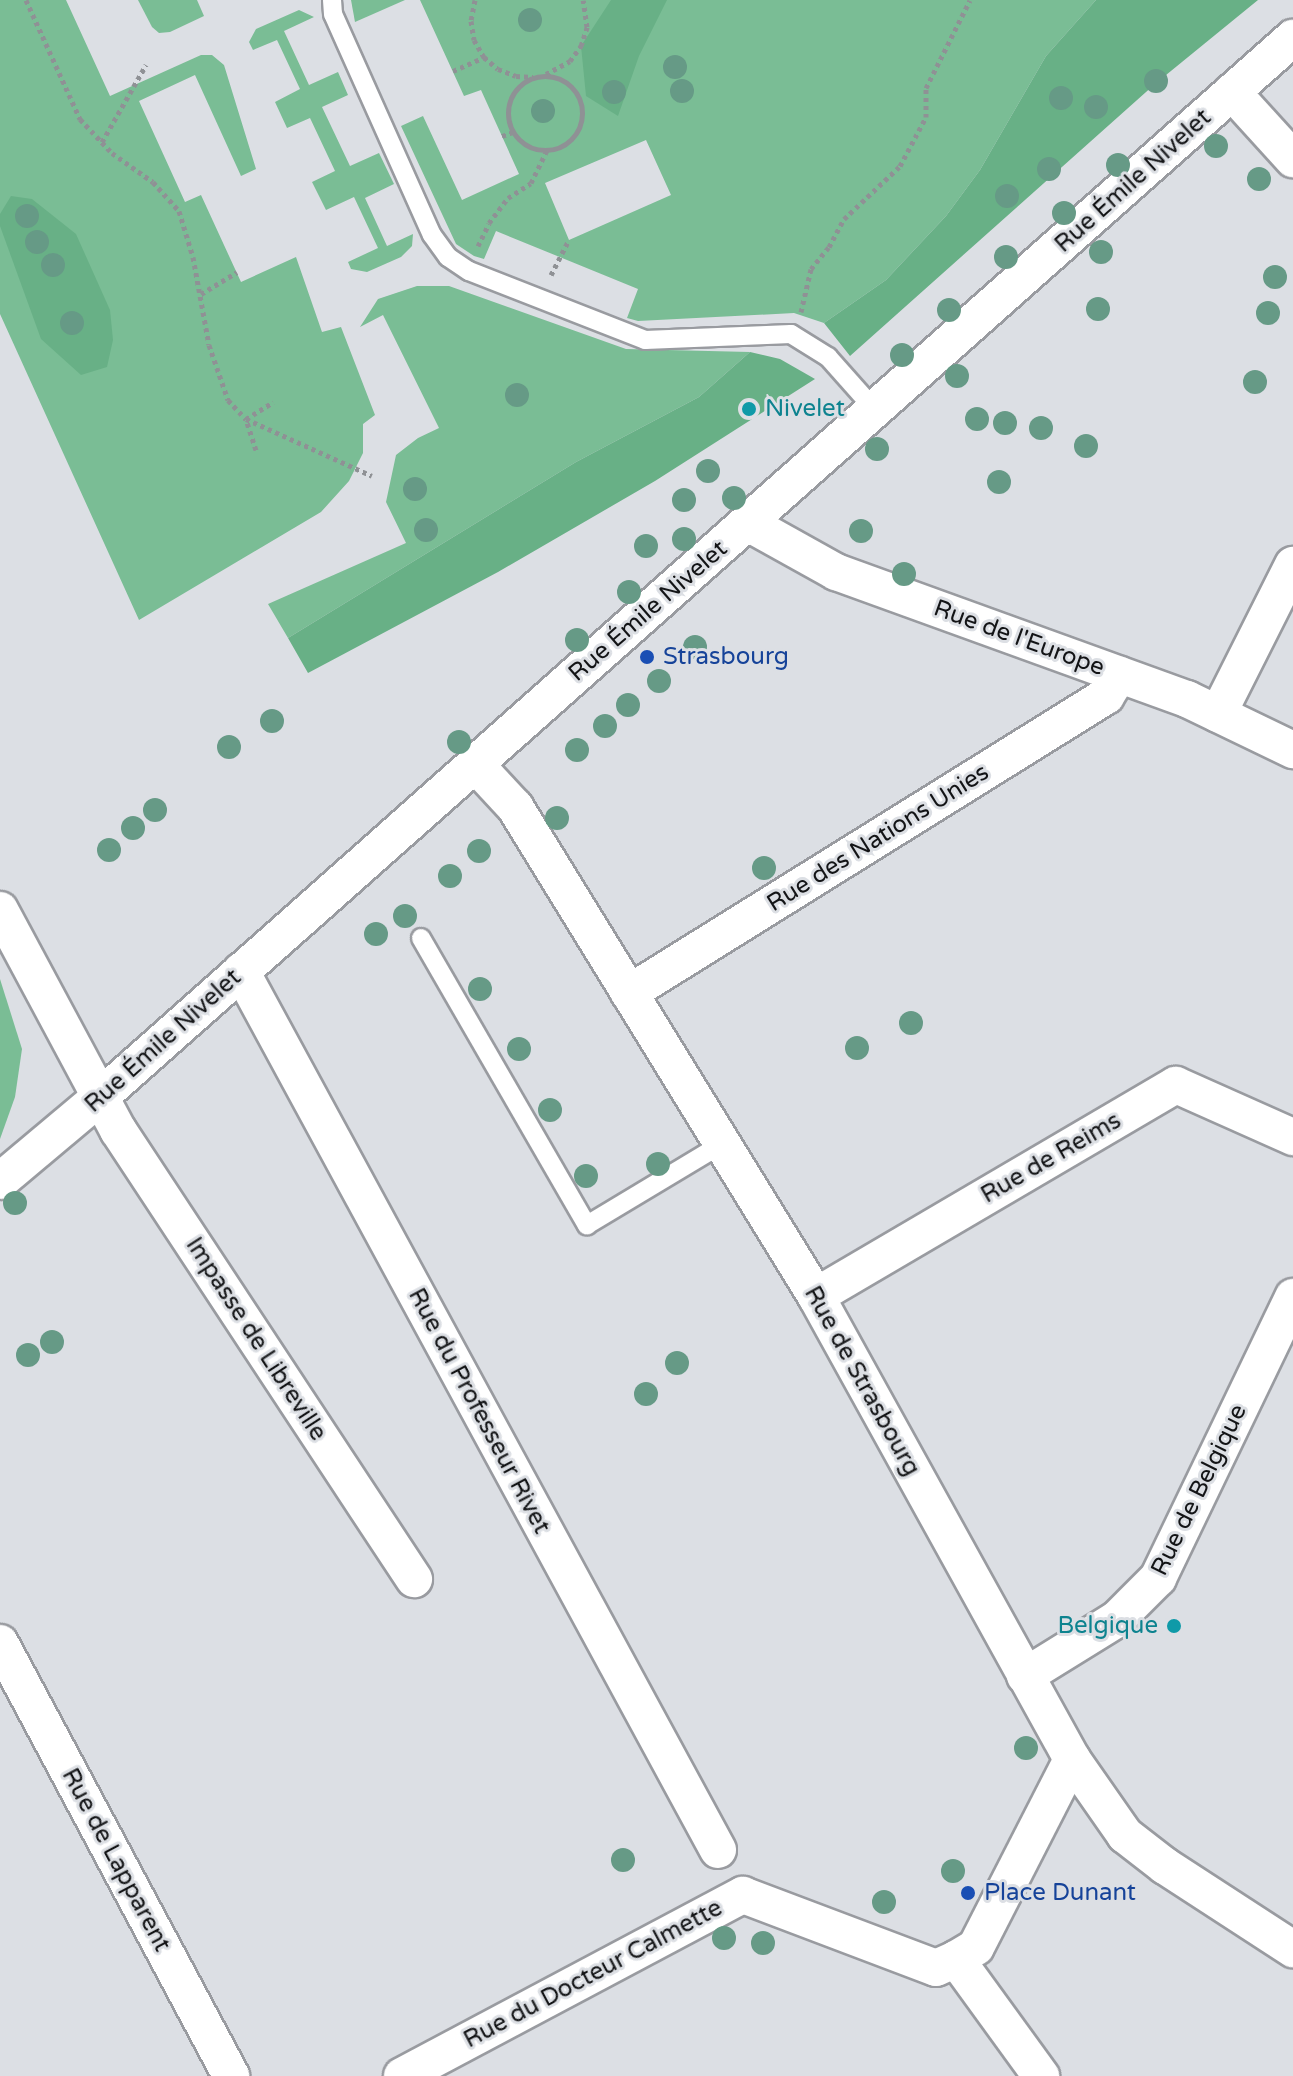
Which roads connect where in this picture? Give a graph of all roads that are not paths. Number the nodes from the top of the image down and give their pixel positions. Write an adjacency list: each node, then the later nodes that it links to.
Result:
1 (332, 0): 5 (lane)
2 (1293, 38): 3 (street, Rue Émile Nivelet)
3 (1232, 92): 4 (street); 5 (street, Rue Émile Nivelet)
4 (1293, 159)
5 (875, 410): 6 (street, Rue Émile Nivelet)
6 (748, 523): 8 (street, Rue de l'Europe); 11 (street, Rue Émile Nivelet)
7 (1293, 565): 9 (street)
8 (1119, 675): 9 (street, Rue de l'Europe); 15 (street, Rue des Nations Unies)
9 (1218, 714): 10 (street, Rue de l'Europe)
10 (1293, 750)
11 (475, 764): 14 (street, Rue Émile Nivelet); 15 (street, Rue de Strasbourg)
12 (0, 910): 16 (street, Impasse de Libreville)
13 (421, 938): 18 (lane)
14 (241, 971): 16 (street, Rue Émile Nivelet); 26 (street, Rue du Professeur Rivet)
15 (629, 993): 18 (street, Rue de Strasbourg)
16 (99, 1098): 19 (street, Rue Émile Nivelet); 22 (street, Impasse de Libreville)
17 (1293, 1137): 20 (street, Rue de Reims)
18 (722, 1144): 20 (street, Rue de Strasbourg)
19 (0, 1181)
20 (816, 1296): 24 (street, Rue de Strasbourg)
21 (1293, 1297): 24 (street, Rue de Belgique)
22 (414, 1579)
23 (0, 1643): 29 (street, Rue de Lapparent)
24 (1025, 1676): 25 (street, Rue de Strasbourg)
25 (1072, 1759): 27 (street, Rue de Strasbourg); 28 (street)
26 (718, 1850)
27 (1293, 1949)
28 (956, 1959): 30 (street, Rue du Docteur Calmette); 31 (street)
29 (231, 2076)
30 (402, 2076)
31 (1041, 2076)

